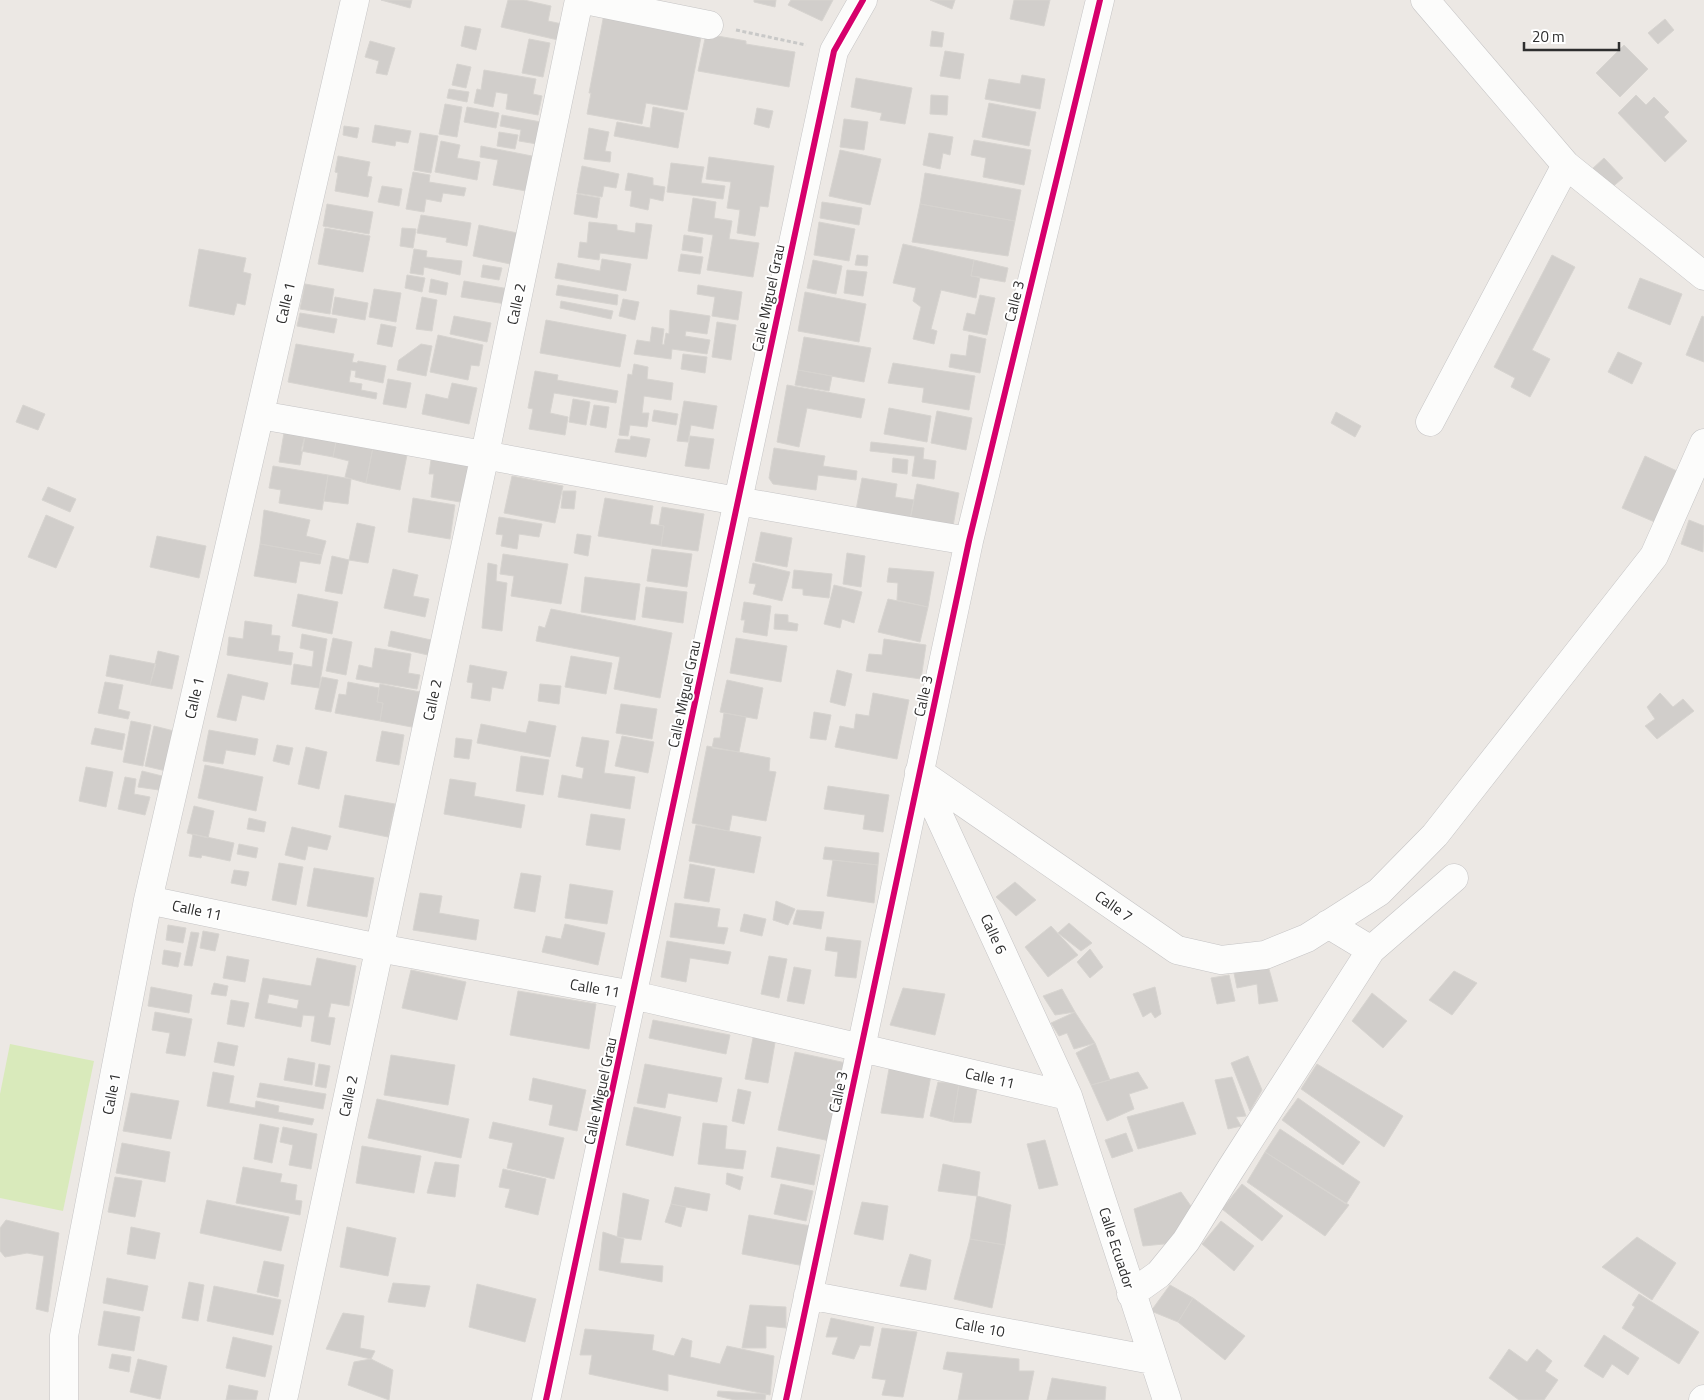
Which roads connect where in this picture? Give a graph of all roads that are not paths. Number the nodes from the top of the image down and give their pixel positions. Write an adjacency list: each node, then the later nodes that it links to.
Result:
1 (355, 0): 10 (street, Calle 1)
2 (579, 0): 13 (street, Calle 2)
3 (585, 0): 7 (street)
4 (863, 0): 14 (street, Calle Miguel Grau)
5 (1100, 0): 15 (street, Calle 3)
6 (1425, 0): 8 (street)
7 (709, 25)
8 (1566, 165): 9 (street); 11 (street)
9 (1704, 276)
10 (260, 415): 13 (street); 18 (street, Calle 1)
11 (1430, 422)
12 (1704, 443): 19 (street, Calle 7)
13 (485, 454): 14 (street); 20 (street, Calle 2)
14 (738, 502): 15 (street); 22 (street, Calle Miguel Grau)
15 (969, 541): 16 (street, Calle 3)
16 (919, 772): 19 (street, Calle 7); 23 (street, Calle 3); 24 (street, Calle 6)
17 (1454, 878): 21 (street)
18 (148, 900): 20 (street, Calle 11); 28 (street, Calle 1)
19 (1328, 924): 21 (street)
20 (379, 948): 22 (street, Calle 11); 29 (street, Calle 2)
21 (1372, 950): 25 (street)
22 (633, 995): 23 (street, Calle 11); 30 (street, Calle Miguel Grau)
23 (860, 1048): 24 (street, Calle 11); 26 (street, Calle 3)
24 (1068, 1096): 25 (street, Calle Ecuador)
25 (1131, 1294): 27 (street, Calle Ecuador)
26 (808, 1295): 27 (street, Calle 10); 31 (street, Calle 3)
27 (1152, 1360): 32 (street, Calle Ecuador)
28 (64, 1400)
29 (284, 1400)
30 (546, 1400)
31 (786, 1400)
32 (1167, 1400)

